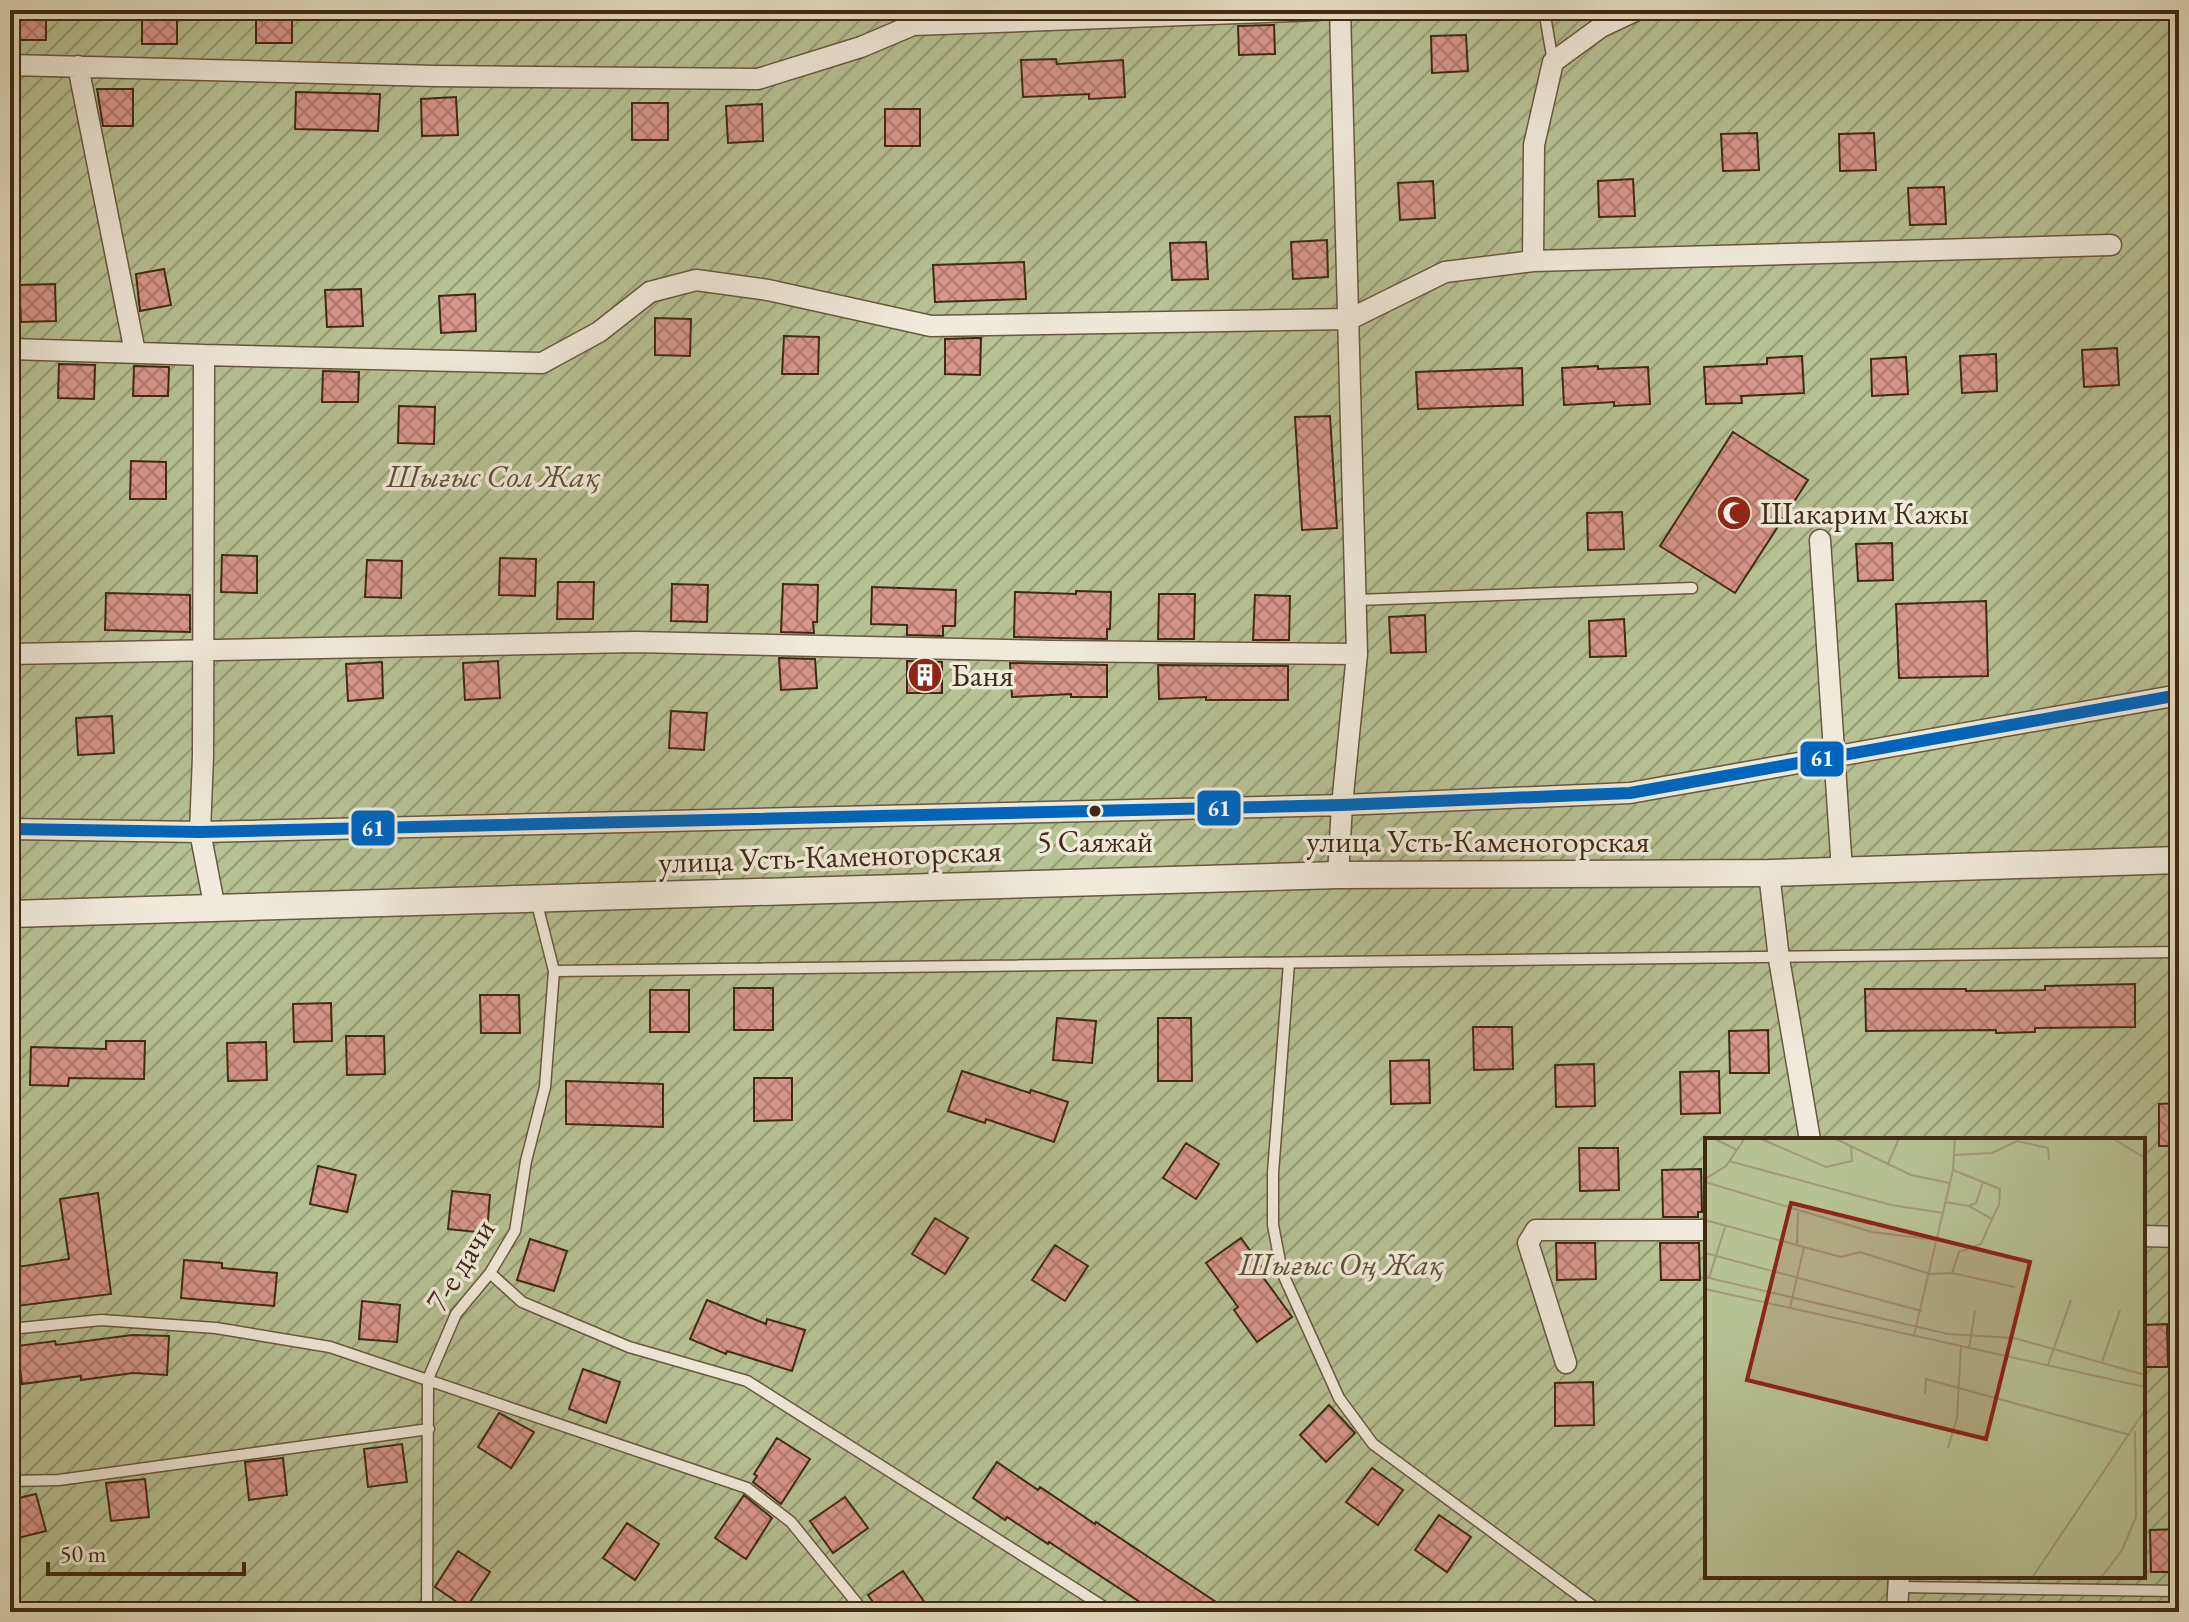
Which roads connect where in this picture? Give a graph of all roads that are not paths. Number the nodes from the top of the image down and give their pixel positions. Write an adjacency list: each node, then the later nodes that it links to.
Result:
1 (1319, 10): 7 (street)
2 (1340, 10): 10 (street)
3 (1544, 10): 5 (lane)
4 (1637, 10): 5 (street)
5 (1553, 62): 9 (street)
6 (10, 65): 7 (street)
7 (78, 66): 12 (street)
8 (2111, 245): 9 (street)
9 (1533, 261): 10 (street)
10 (1350, 319): 13 (street); 16 (street)
11 (10, 349): 12 (street)
12 (135, 352): 13 (street)
13 (204, 355): 17 (street)
14 (1820, 540): 21 (street)
15 (1692, 588): 16 (lane)
16 (1356, 600): 19 (street)
17 (201, 652): 18 (street); 19 (street); 24 (street)
18 (10, 654)
19 (1357, 654): 22 (street)
20 (2179, 695): 21 (street)
21 (1833, 758): 22 (street); 26 (street)
22 (1342, 805): 24 (street); 28 (street)
23 (10, 829): 24 (street)
24 (200, 832): 30 (street)
25 (2179, 860): 26 (street, улица Усть-Каменогорская)
26 (1842, 871): 27 (street, улица Усть-Каменогорская)
27 (1769, 873): 28 (street, улица Усть-Каменогорская); 33 (street)
28 (1338, 875): 29 (street, улица Усть-Каменогорская)
29 (535, 899): 30 (street, улица Усть-Каменогорская); 35 (lane, 7-е дачи)
30 (215, 909): 31 (street, улица Усть-Каменогорская)
31 (10, 914)
32 (2179, 952): 33 (lane)
33 (1779, 959): 34 (lane); 36 (street)
34 (1289, 963): 35 (lane); 51 (lane)
35 (554, 971): 40 (lane, 7-е дачи)
36 (1810, 1138)
37 (1705, 1230): 42 (street)
38 (2145, 1236): 39 (street)
39 (2179, 1237)
40 (490, 1273): 43 (lane, 7-е дачи); 50 (lane)
41 (10, 1329): 43 (lane)
42 (1566, 1363)
43 (428, 1379): 44 (lane, 7-е дачи); 49 (lane)
44 (429, 1429): 45 (lane); 48 (lane, 7-е дачи)
45 (10, 1481)
46 (1900, 1582): 47 (lane); 52 (street)
47 (2179, 1591)
48 (427, 1612)
49 (864, 1612)
50 (1112, 1612)
51 (1601, 1612)
52 (1897, 1612)

